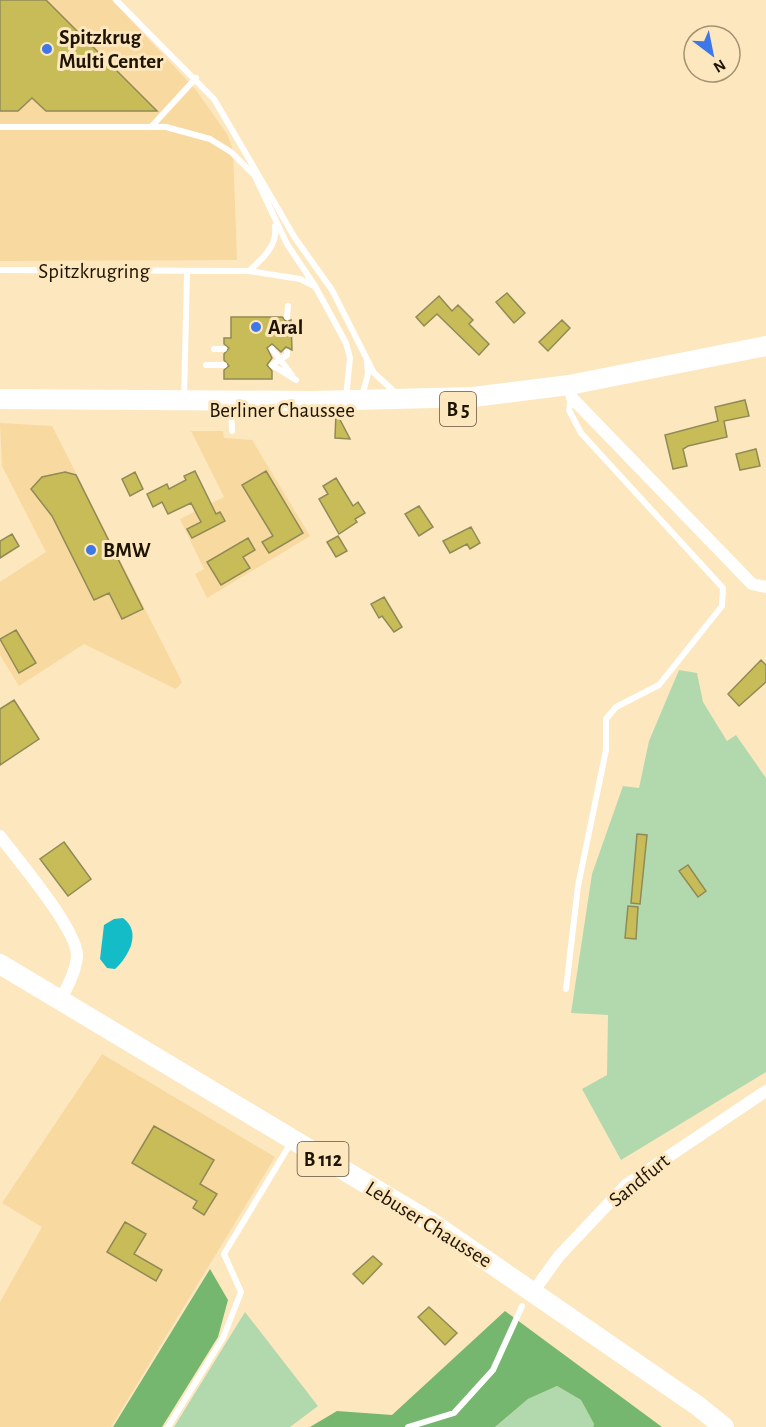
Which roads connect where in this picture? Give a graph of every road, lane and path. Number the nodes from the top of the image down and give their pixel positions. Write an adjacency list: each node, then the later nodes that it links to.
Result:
1 (116, 0): 2 (lane)
2 (196, 78): 4 (lane); 5 (lane)
3 (0, 127): 4 (lane)
4 (151, 127): 6 (lane)
5 (237, 134): 6 (lane); 7 (lane)
6 (256, 177): 7 (lane); 8 (lane)
7 (272, 197): 20 (lane)
8 (274, 220): 10 (lane); 12 (lane)
9 (0, 270): 11 (lane, Spitzkrugring)
10 (249, 271): 11 (lane, Spitzkrugring); 12 (lane, Spitzkrugring)
11 (187, 272): 28 (lane)
12 (315, 286): 27 (lane)
13 (288, 306): 14 (lane)
14 (287, 317)
15 (766, 346): 24 (main road, Berliner Chaussee / B 5)
16 (214, 349): 17 (lane)
17 (224, 349)
18 (272, 349): 21 (lane)
19 (287, 352): 21 (lane)
20 (366, 358): 26 (lane); 27 (lane)
21 (280, 359): 21 (lane)
22 (206, 365): 23 (lane)
23 (224, 365)
24 (567, 390): 26 (main road, Berliner Chaussee / B 5); 27 (main road, Berliner Chaussee / B 5); 32 (street); 35 (lane)
25 (0, 399): 28 (main road, Berliner Chaussee / B 5)
26 (409, 399): 27 (main road, Berliner Chaussee / B 5)
27 (353, 403): 29 (main road, Berliner Chaussee / B 5)
28 (184, 405): 29 (main road, Berliner Chaussee / B 5); 30 (main road, Berliner Chaussee / B 5)
29 (231, 405): 31 (lane)
30 (0, 408)
31 (232, 432)
32 (766, 587)
33 (0, 836): 36 (street)
34 (0, 964): 36 (main road, Lebuser Chaussee / B 112)
35 (566, 989)
36 (61, 1000): 38 (main road, Lebuser Chaussee / B 112)
37 (766, 1091): 39 (street, Sandfurt)
38 (292, 1141): 39 (main road, Lebuser Chaussee / B 112); 40 (lane)
39 (527, 1299): 41 (lane); 42 (main road, Lebuser Chaussee / B 112)
40 (168, 1427)
41 (408, 1427)
42 (724, 1427)

